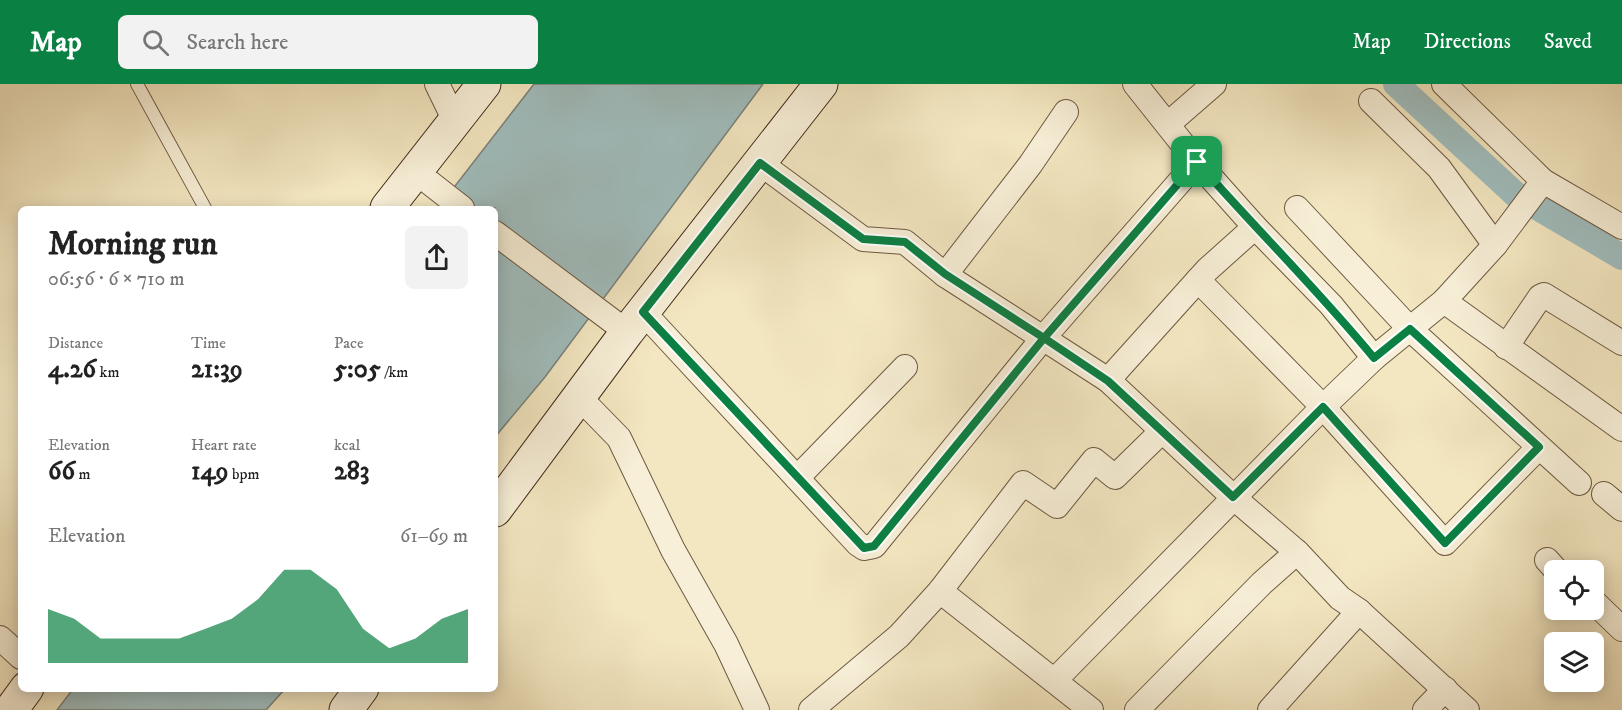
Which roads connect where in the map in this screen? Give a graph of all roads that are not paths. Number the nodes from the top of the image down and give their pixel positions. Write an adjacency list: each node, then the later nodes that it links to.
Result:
1 (137, 84): 16 (lane)
2 (437, 84): 10 (street)
3 (484, 84): 10 (main road)
4 (821, 84): 13 (main road)
5 (1135, 84): 11 (street)
6 (1214, 84): 11 (street)
7 (1444, 84): 15 (street)
8 (1371, 100): 23 (street)
9 (1066, 112): 24 (street)
10 (455, 121): 14 (main road)
11 (1168, 124): 12 (street)
12 (1197, 162): 20 (street); 29 (street)
13 (760, 163): 24 (street); 27 (main road)
14 (426, 180): 17 (main road); 18 (street)
15 (1538, 188): 21 (street); 23 (street)
16 (204, 206)
17 (390, 206)
18 (459, 206)
19 (1298, 208): 28 (street)
20 (1255, 227): 25 (street); 32 (street)
21 (1622, 227)
22 (498, 235): 27 (street)
23 (1497, 242): 26 (street)
24 (945, 274): 29 (street)
25 (1198, 280): 34 (street); 36 (street)
26 (1444, 301): 28 (street); 31 (street)
27 (626, 321): 35 (main road); 40 (street)
28 (1410, 329): 32 (street); 39 (street)
29 (1044, 338): 34 (street); 40 (street)
30 (1622, 343): 31 (street)
31 (1506, 347): 37 (street)
32 (1374, 358): 36 (street)
33 (905, 368): 40 (street)
34 (1108, 381): 38 (street)
35 (579, 397): 43 (main road); 57 (street)
36 (1323, 407): 39 (street); 42 (street)
37 (1622, 429)
38 (1161, 432): 42 (street); 45 (street)
39 (1539, 447): 41 (street)
40 (797, 478)
41 (1579, 483)
42 (1233, 497): 44 (street); 51 (street)
43 (498, 506)
44 (1297, 552): 46 (street); 60 (street)
45 (940, 591): 51 (street); 58 (street)
46 (1359, 610): 52 (street); 61 (street)
47 (1604, 612): 48 (street)
48 (1622, 629)
49 (0, 638): 50 (street)
50 (18, 654)
51 (1055, 680): 59 (street)
52 (1445, 689): 62 (street); 63 (street)
53 (24, 692): 55 (main road)
54 (359, 692): 56 (main road)
55 (11, 710)
56 (346, 710)
57 (757, 710)
58 (811, 710)
59 (1091, 710)
60 (1137, 710)
61 (1270, 710)
62 (1425, 710)
63 (1467, 710)

